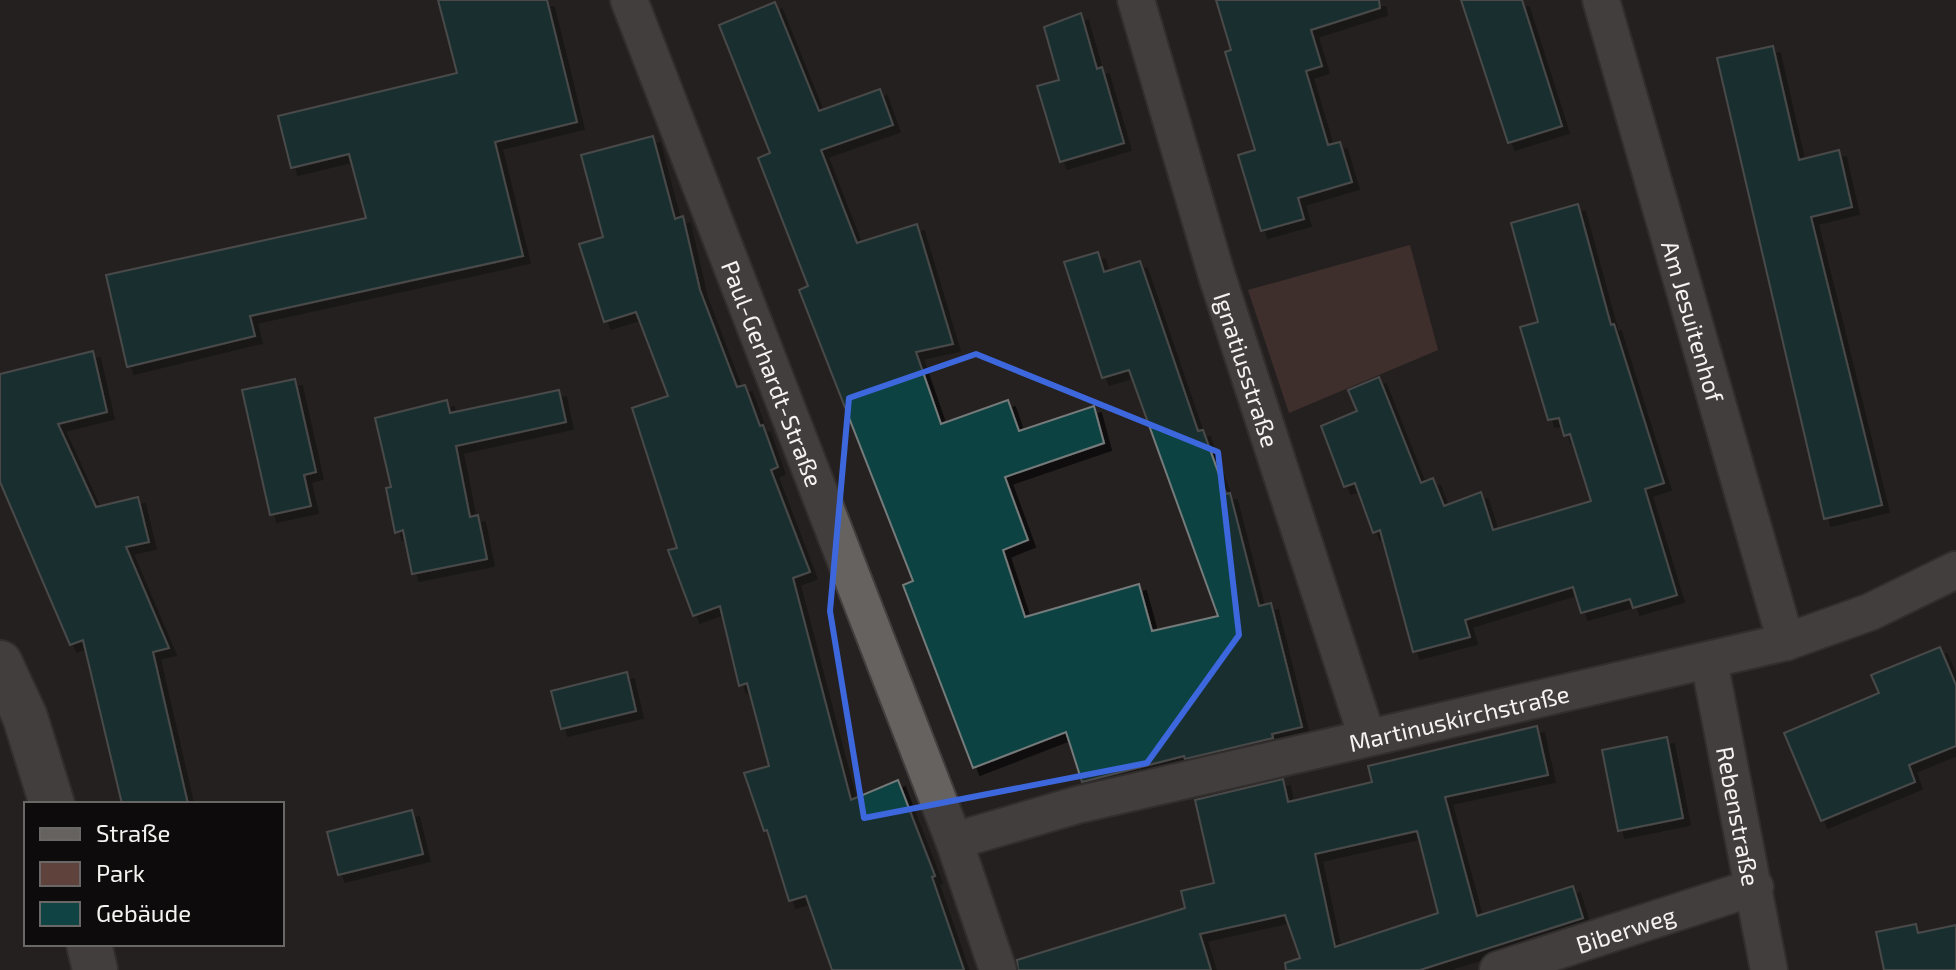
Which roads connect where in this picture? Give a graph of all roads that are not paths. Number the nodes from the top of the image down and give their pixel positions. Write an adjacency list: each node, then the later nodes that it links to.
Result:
1 (629, 0): 10 (street, Paul-Gerhardt-Straße)
2 (1136, 0): 8 (street, Ignatiusstraße)
3 (1601, 0): 5 (street, Am Jesuitenhof)
4 (1956, 570): 5 (street, Martinuskirchstraße)
5 (1786, 642): 6 (street, Martinuskirchstraße)
6 (1709, 661): 8 (street, Martinuskirchstraße); 11 (street, Rebenstraße)
7 (0, 663): 9 (street)
8 (1367, 737): 10 (street, Martinuskirchstraße)
9 (51, 802)
10 (954, 841): 14 (street, Paul-Gerhardt-Straße)
11 (1755, 887): 15 (street, Biberweg); 16 (street, Rebenstraße)
12 (89, 946): 13 (street)
13 (95, 970)
14 (998, 970)
15 (1498, 970)
16 (1769, 970)

